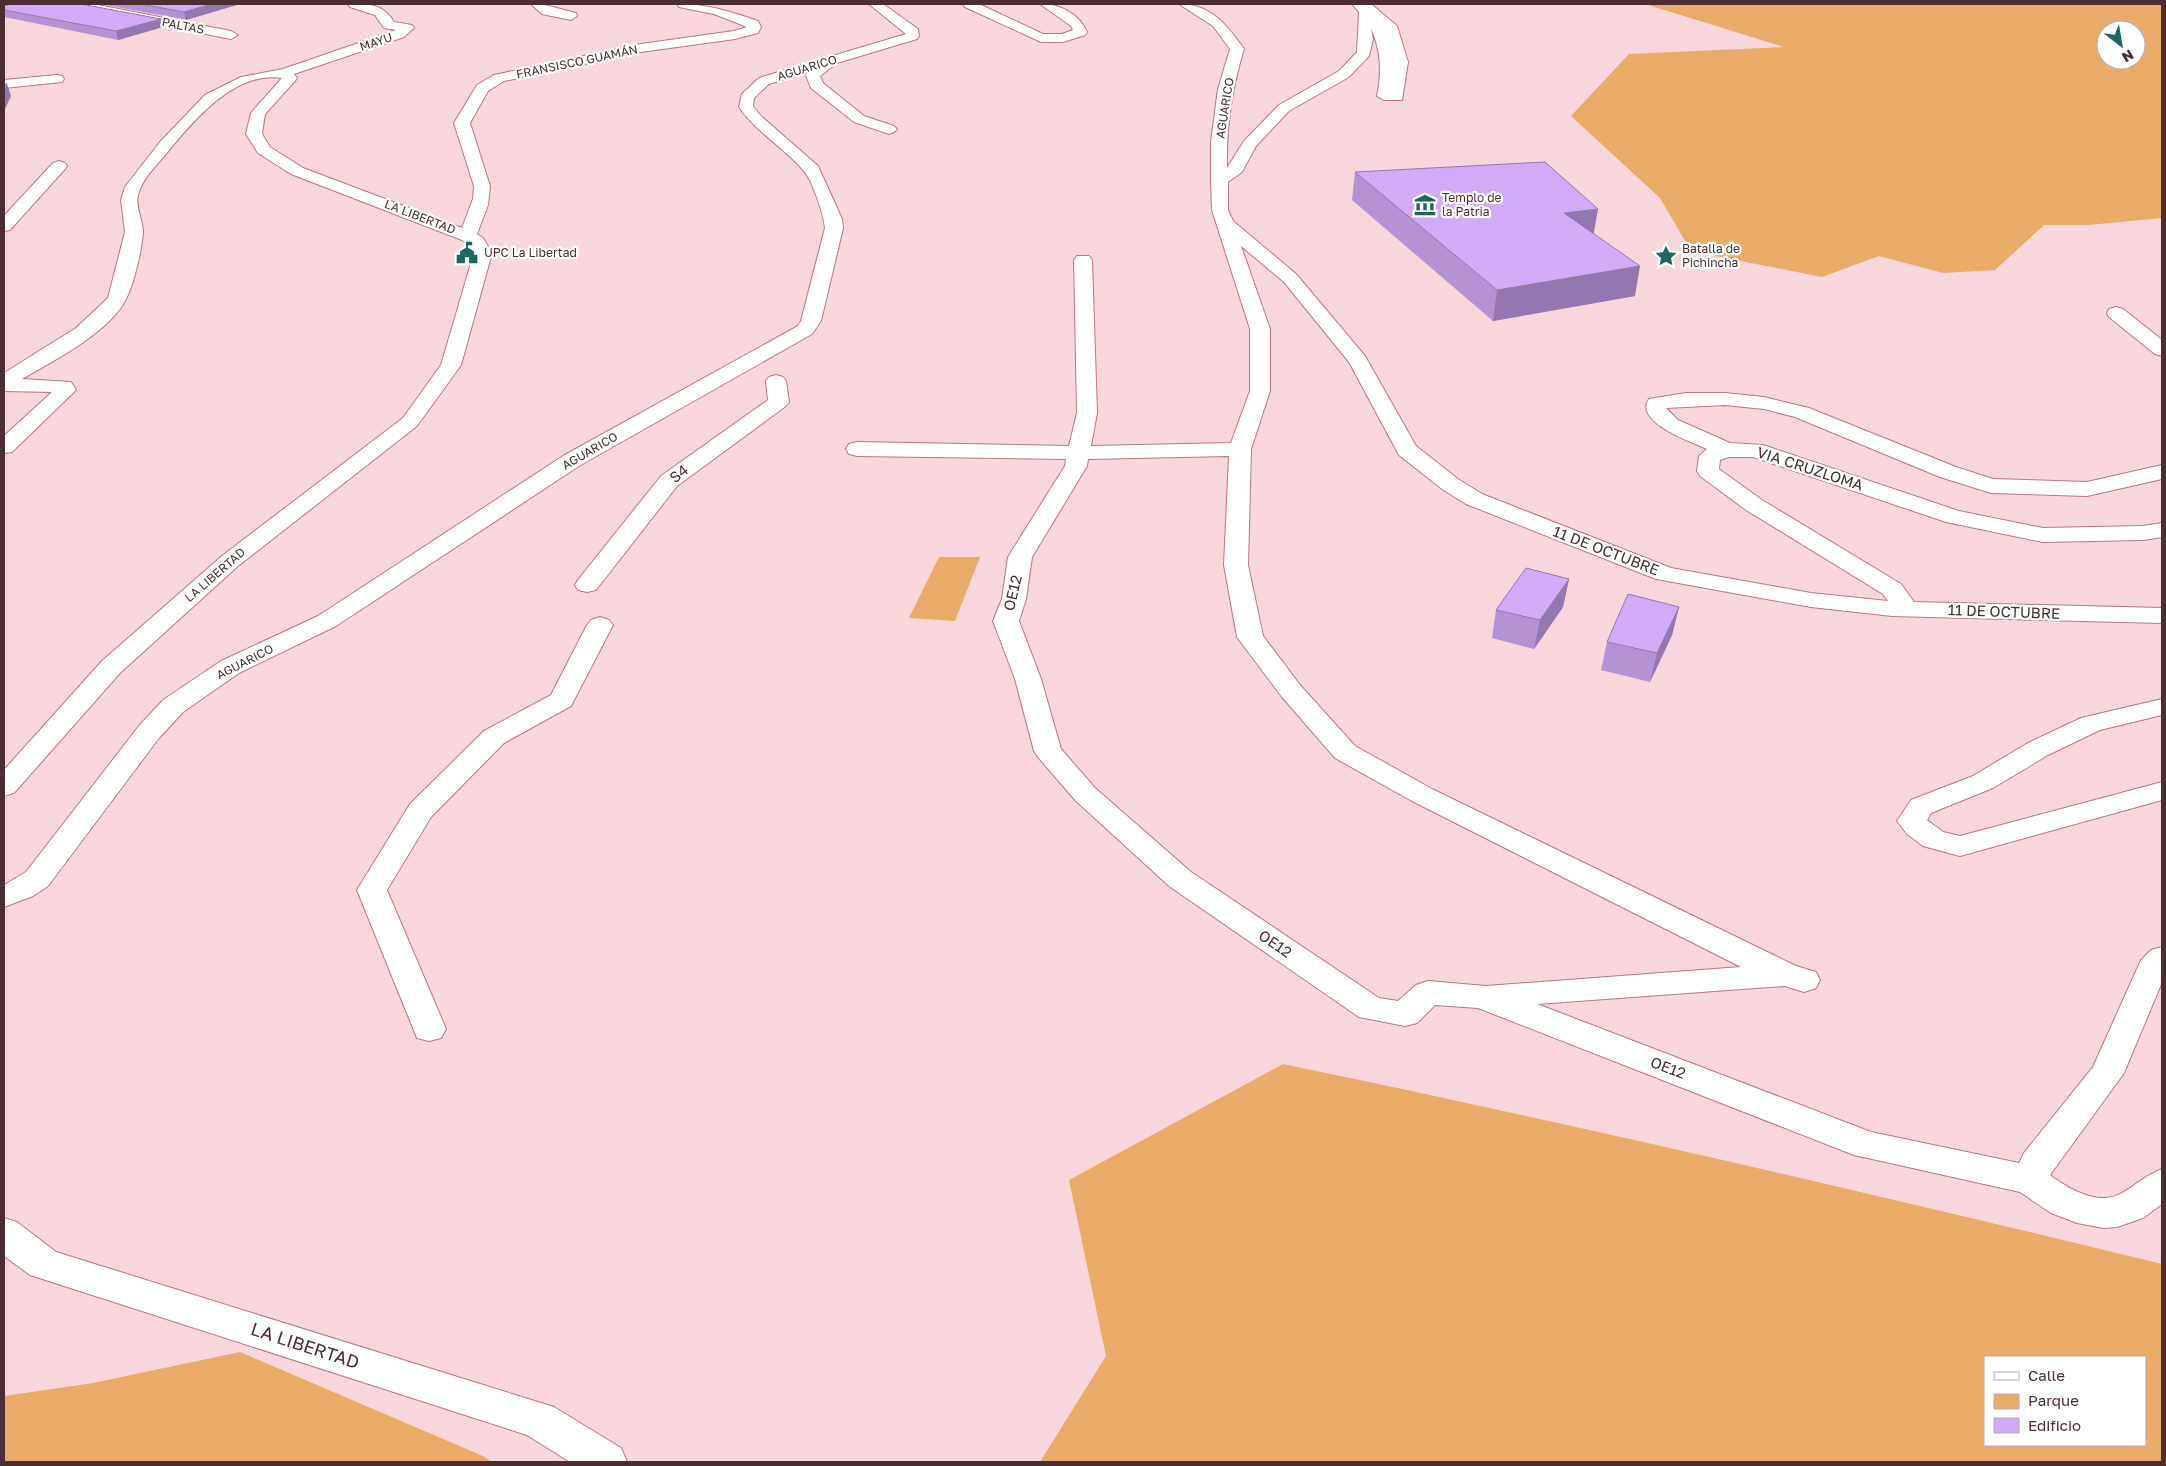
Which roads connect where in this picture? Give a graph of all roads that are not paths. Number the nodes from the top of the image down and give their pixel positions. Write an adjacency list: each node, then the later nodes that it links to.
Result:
1 (76, 4): 11 (street, PALTAS)
2 (354, 4): 13 (street, MAYU)
3 (537, 4): 10 (street)
4 (683, 4): 21 (street, FRANSISCO GUAMÁN)
5 (875, 4): 12 (street, AGUARICO)
6 (969, 4): 7 (street)
7 (1046, 4)
8 (1185, 4): 18 (street, AGUARICO)
9 (1362, 8): 9 (street); 18 (street)
10 (571, 16)
11 (232, 35)
12 (832, 61): 16 (street); 41 (street, AGUARICO)
13 (285, 73): 21 (street, LA LIBERTAD); 26 (street)
14 (57, 79): 15 (street)
15 (4, 84)
16 (889, 130)
17 (59, 166): 20 (street)
18 (1219, 180): 19 (street)
19 (1225, 223): 29 (street); 35 (street, 11 DE OCTUBRE)
20 (4, 226)
21 (468, 236): 39 (street, LA LIBERTAD)
22 (1083, 260): 31 (street, OE12)
23 (2116, 313): 24 (street)
24 (2162, 350)
25 (776, 381): 34 (street, S4)
26 (4, 383): 27 (street)
27 (4, 447)
28 (857, 449): 31 (street)
29 (1240, 449): 31 (street); 43 (street)
30 (1726, 450): 32 (street); 33 (street, VIA CRUZLOMA); 35 (street)
31 (1079, 453): 43 (street, OE12)
32 (2162, 472)
33 (2162, 530)
34 (587, 585)
35 (1906, 609): 36 (street, 11 DE OCTUBRE)
36 (2162, 616)
37 (600, 625): 44 (street)
38 (2162, 707): 40 (street)
39 (4, 787)
40 (2162, 791)
41 (4, 897)
42 (2162, 958): 45 (street)
43 (1481, 996): 45 (street, OE12)
44 (429, 1029)
45 (2030, 1180): 46 (street)
46 (2162, 1184)
47 (4, 1233): 48 (street, LA LIBERTAD)
48 (606, 1462)

